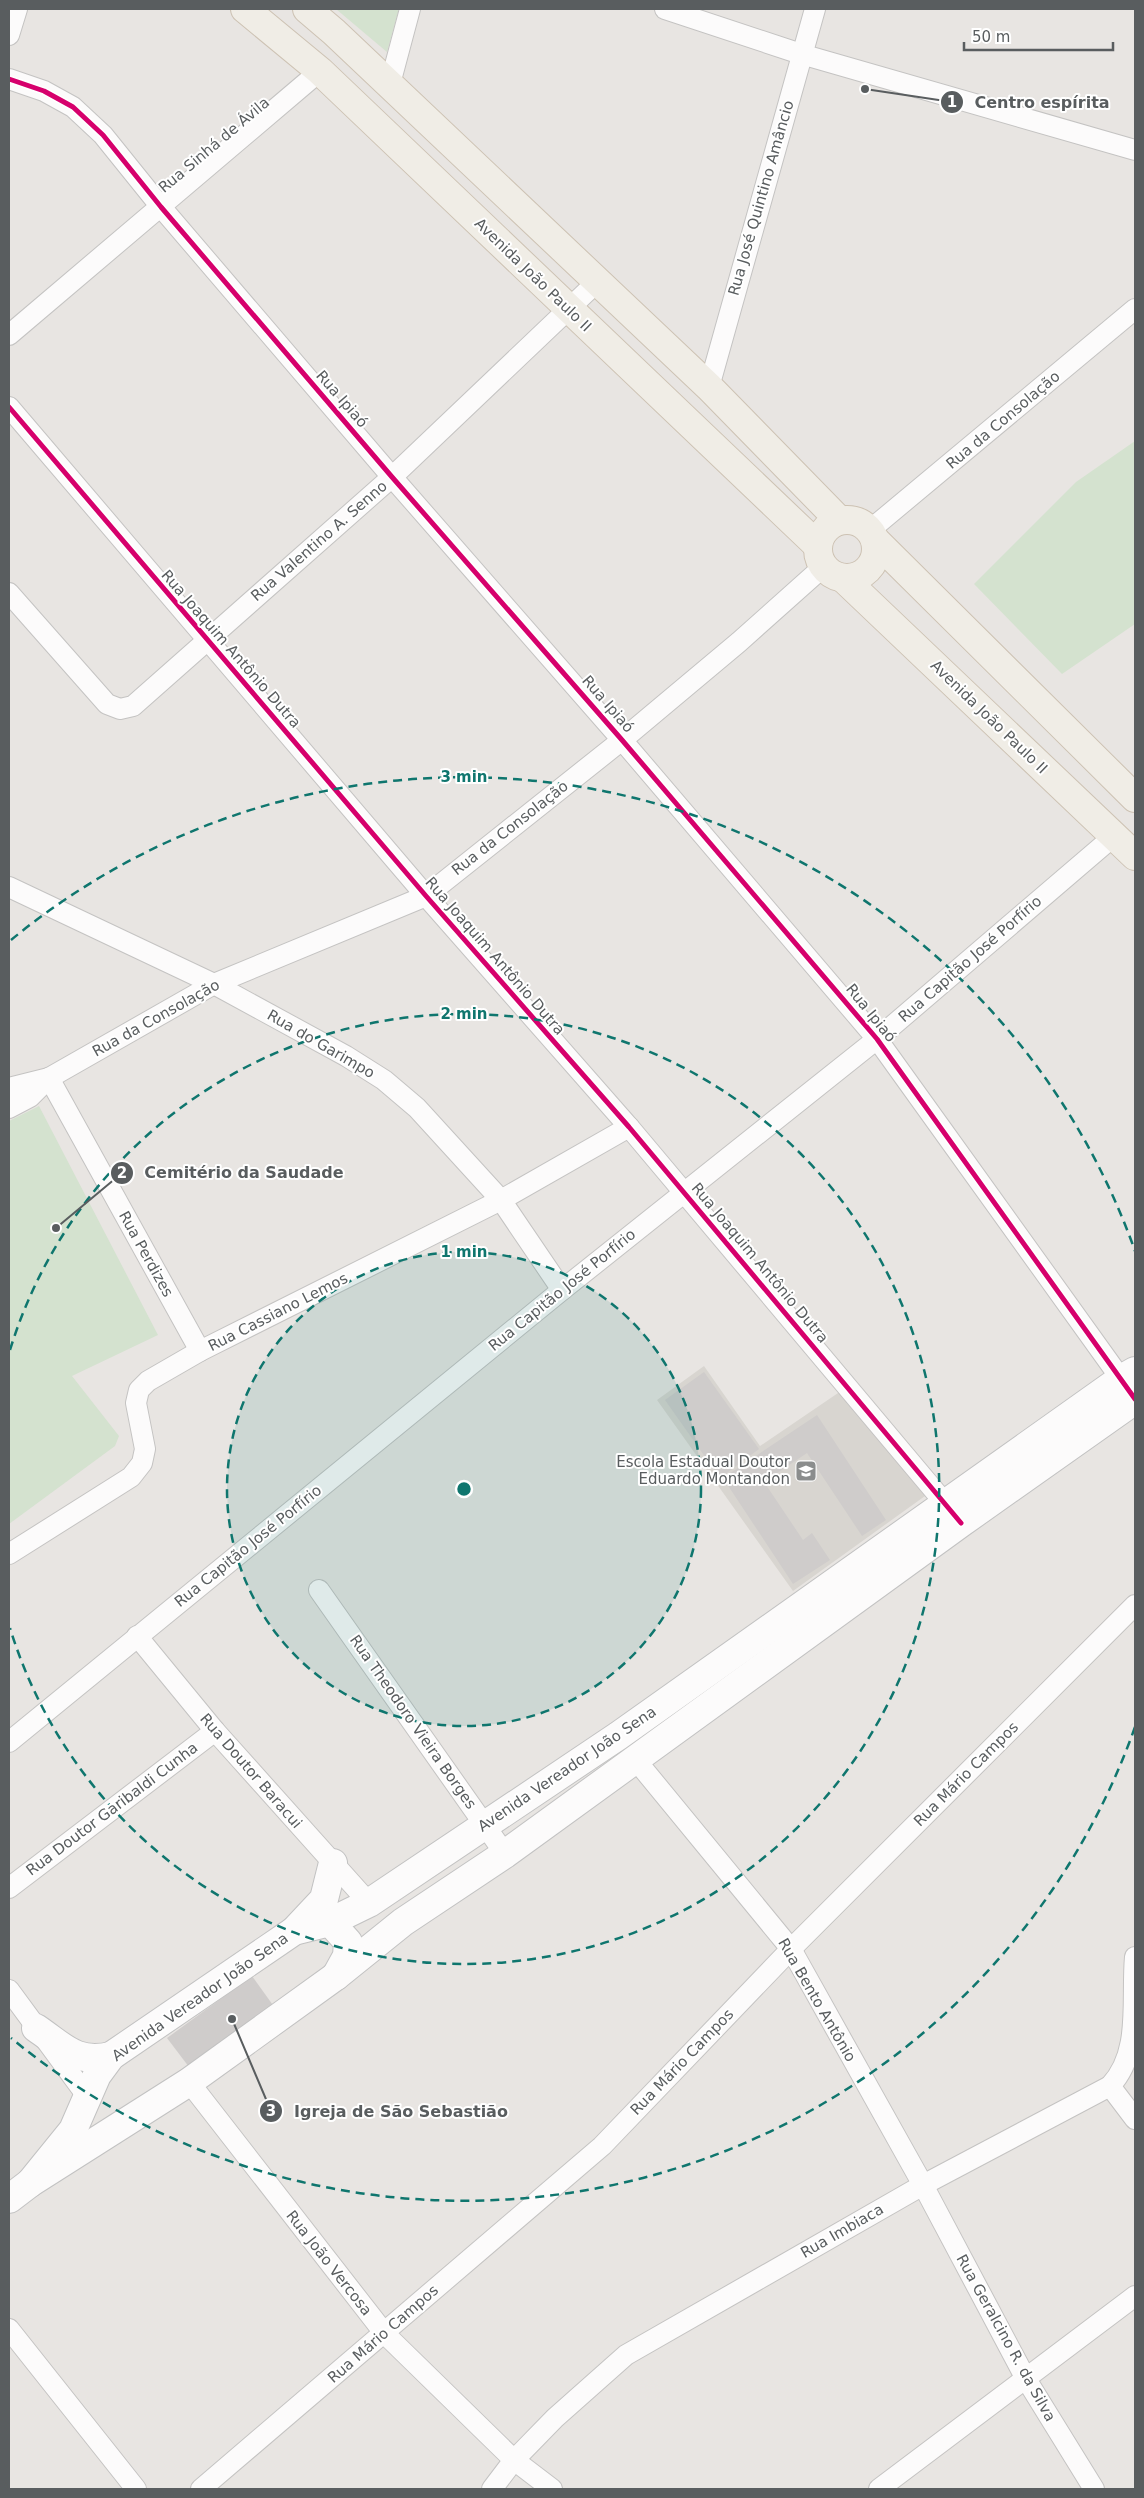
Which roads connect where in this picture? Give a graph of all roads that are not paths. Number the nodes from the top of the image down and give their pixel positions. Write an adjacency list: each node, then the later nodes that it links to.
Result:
1 (17, 9): 7 (street)
2 (245, 9): 9 (main road, Avenida João Paulo II)
3 (307, 9): 11 (main road)
4 (410, 9): 11 (street)
5 (664, 9): 8 (street)
6 (815, 9): 8 (street, Rua José Quintino Amâncio)
7 (9, 35)
8 (801, 54): 12 (street); 18 (street, Rua José Quintino Amâncio)
9 (320, 71): 13 (street, Rua Sinhá de Ávila); 15 (main road, Avenida João Paulo II)
10 (9, 79): 13 (street, Rua Ipiaó)
11 (390, 84): 14 (main road)
12 (1135, 150)
13 (161, 206): 17 (street, Rua Sinhá de Ávila); 20 (street, Rua Ipiaó)
14 (598, 280): 15 (street, Rua Valentino A. Senno); 18 (main road)
15 (569, 309): 20 (street, Rua Valentino A. Senno); 23 (main road, Avenida João Paulo II)
16 (1135, 309): 22 (street, Rua da Consolação)
17 (9, 335)
18 (709, 387): 21 (main road)
19 (9, 407): 25 (street, Rua Joaquim Antônio Dutra)
20 (392, 477): 25 (street, Rua Valentino A. Senno); 26 (street, Rua Ipiaó)
21 (839, 520): 22 (main road); 23 (main road)
22 (873, 536): 23 (main road); 27 (main road)
23 (828, 563): 26 (street, Rua da Consolação); 28 (main road, Avenida João Paulo II)
24 (9, 593): 25 (street, Rua Valentino A. Senno)
25 (206, 640): 31 (street, Rua Joaquim Antônio Dutra)
26 (622, 740): 31 (street, Rua da Consolação); 33 (street, Rua Ipiaó)
27 (1135, 798)
28 (1114, 836): 29 (main road, Avenida João Paulo II); 33 (street, Rua Capitão José Porfírio)
29 (1135, 856)
30 (9, 887): 32 (street, Rua do Garimpo)
31 (426, 896): 32 (street, Rua da Consolação); 37 (street, Rua Joaquim Antônio Dutra)
32 (214, 984): 34 (street, Rua da Consolação); 39 (street, Rua do Garimpo)
33 (877, 1038): 38 (street, Rua Capitão José Porfírio); 42 (street, Rua Ipiaó)
34 (49, 1078): 35 (street, Rua da Consolação); 36 (street, Rua da Consolação); 41 (street, Rua Perdizes)
35 (9, 1088)
36 (9, 1108)
37 (629, 1127): 38 (street, Rua Joaquim Antônio Dutra); 39 (street, Rua Cassiano Lemos)
38 (683, 1192): 40 (street, Rua Capitão José Porfírio); 43 (street, Rua Joaquim Antônio Dutra)
39 (500, 1200): 40 (street, Rua do Garimpo); 41 (street, Rua Cassiano Lemos)
40 (562, 1290): 47 (street, Rua Capitão José Porfírio)
41 (200, 1351): 44 (street, Rua Cassiano Lemos)
42 (1132, 1387): 43 (main road, Avenida Vereador João Sena)
43 (954, 1513): 50 (main road, Avenida Vereador João Sena); 51 (main road, Avenida Vereador João Sena)
44 (9, 1554)
45 (319, 1590): 51 (street, Rua Theodoro Vieira Borges)
46 (1135, 1604): 58 (street, Rua Mário Campos)
47 (137, 1636): 48 (street, Rua Doutor Baracui); 49 (street, Rua Capitão José Porfírio)
48 (214, 1731): 53 (street, Rua Doutor Baracui); 54 (street, Rua Doutor Garibaldi Cunha)
49 (9, 1742)
50 (636, 1759): 52 (main road, Avenida Vereador João Sena); 58 (street, Rua Bento Antônio)
51 (485, 1824): 52 (street, Rua Theodoro Vieira Borges); 55 (main road, Avenida Vereador João Sena)
52 (505, 1854): 60 (main road, Avenida Vereador João Sena)
53 (332, 1863): 55 (street, Rua Doutor Baracui); 57 (main road)
54 (9, 1888)
55 (369, 1903): 56 (main road, Avenida Vereador João Sena)
56 (330, 1922): 57 (main road, Avenida Vereador João Sena); 60 (main road)
57 (294, 1931): 63 (main road, Avenida Vereador João Sena)
58 (791, 1949): 70 (street, Rua Bento Antônio); 74 (street, Rua Mário Campos)
59 (1135, 1958): 65 (street, Rua Imbiaca)
60 (336, 1976): 64 (main road, Avenida Vereador João Sena)
61 (9, 1990): 62 (street)
62 (36, 2028): 63 (main road); 66 (street)
63 (111, 2056): 66 (main road, Avenida Vereador João Sena)
64 (189, 2082): 68 (main road, Avenida Vereador João Sena); 74 (street, Rua João Vercosa)
65 (1110, 2086): 67 (street); 70 (street, Rua Imbiaca)
66 (87, 2096): 68 (main road); 69 (main road, Avenida Vereador João Sena)
67 (1135, 2119)
68 (127, 2122): 69 (main road, Avenida Vereador João Sena)
69 (30, 2183): 71 (main road, Avenida Vereador João Sena)
70 (923, 2185): 75 (street, Rua Geralcino R. da Silva); 76 (street, Rua Imbiaca)
71 (9, 2199)
72 (1135, 2296): 75 (street)
73 (9, 2329): 77 (street)
74 (385, 2334): 76 (street, Rua João Vercosa); 78 (street, Rua Mário Campos)
75 (1026, 2379): 81 (street); 82 (street, Rua Geralcino R. da Silva)
76 (514, 2460): 79 (street, Rua Imbiaca); 80 (street, Rua João Vercosa)
77 (136, 2489)
78 (201, 2489)
79 (492, 2489)
80 (552, 2489)
81 (879, 2489)
82 (1094, 2489)

